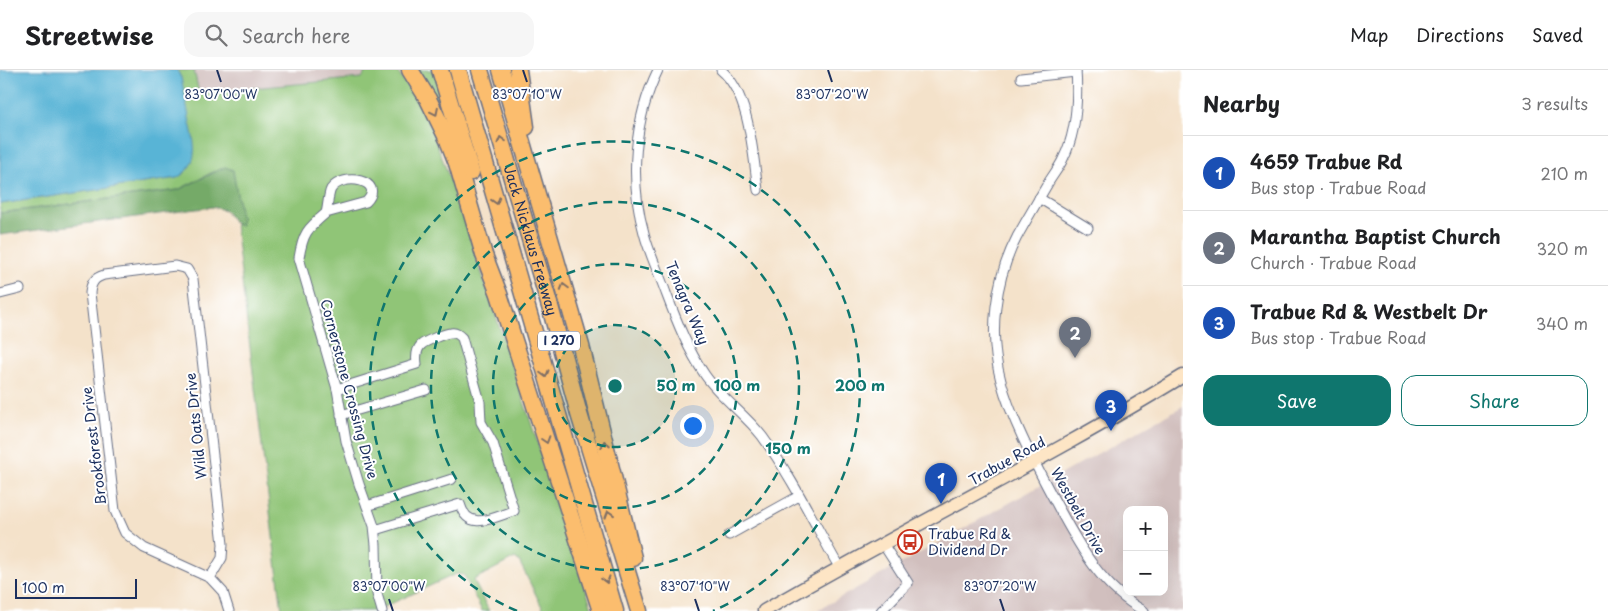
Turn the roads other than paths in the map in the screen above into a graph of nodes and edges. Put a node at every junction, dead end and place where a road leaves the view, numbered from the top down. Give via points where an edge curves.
1 (410, 70) edge
2 (440, 70) edge
3 (458, 70) edge
4 (480, 70) edge
5 (501, 70) edge
6 (518, 70) edge
7 (658, 70) edge
8 (721, 70) edge
9 (1076, 71) edge
10 (1022, 78) dead end
11 (531, 174) junction
12 (758, 190) dead end
13 (1039, 198) junction
14 (326, 213) junction
15 (1088, 228) dead end
16 (94, 280) joint
17 (20, 289) dead end
18 (0, 294) edge
19 (499, 294) junction
20 (1183, 376) edge
21 (337, 389) junction
22 (426, 390) dead end
23 (342, 415) junction
24 (1035, 463) junction
25 (452, 479) dead end
26 (799, 496) junction
27 (367, 506) junction
28 (375, 530) junction
29 (729, 535) dead end
30 (883, 544) junction
31 (839, 567) junction
32 (210, 578) junction
33 (229, 611) edge
34 (382, 611) edge
35 (601, 611) edge
36 (615, 611) edge
37 (639, 611) edge
38 (645, 611) edge
39 (764, 611) edge
40 (881, 611) edge
41 (1144, 611) edge

1 -> 19 highway via 448,140
2 - 19 highway via 490,243
3 -> 36 highway, Jack Nicklaus Freeway / I 270
37 -> 4 highway, Jack Nicklaus Freeway / I 270
5 - 11 highway
6 - 11 highway
7 - 26 street, Tenagra Way via 640,120 635,157 643,232 685,342 706,376 760,434
8 - 12 street via 737,89 747,121
9 - 10 street
9 - 13 street, Westbelt Drive via 1077,109 1070,138 1064,158
38 -> 11 highway via 582,346
13 - 15 street
13 - 24 street, Westbelt Drive via 1009,254 998,292 995,320 997,366 1001,381
14 - 14 street, Cornerstone Crossing Drive via 330,191 335,185 355,179 368,184 371,193 366,202
14 - 21 street, Cornerstone Crossing Drive via 308,228 301,243 300,258
16 - 32 street, Brookforest Drive via 90,293 115,510 125,533 144,548
16 - 32 street, Wild Oats Drive via 104,275 175,266 187,269 193,280 223,544 222,558
17 - 18 street
19 -> 35 highway
20 - 24 main road, Trabue Road
21 - 23 street, Cornerstone Crossing Drive
21 - 28 street via 418,364 417,352 424,342 458,334 462,338 480,402 481,422 493,443 514,511 478,522 468,518 460,504
22 - 23 street
23 - 27 street, Cornerstone Crossing Drive via 346,441
24 - 30 main road, Trabue Road
24 - 41 street, Westbelt Drive via 1093,567 1117,593
25 - 27 street
26 - 29 street
26 - 31 street, Tenagra Way
27 - 28 street, Cornerstone Crossing Drive
28 - 34 street, Cornerstone Crossing Drive via 377,594
30 - 31 main road, Trabue Road
30 - 40 street via 908,583
31 - 39 main road, Trabue Road
32 - 33 street, Brookforest Drive via 223,592

